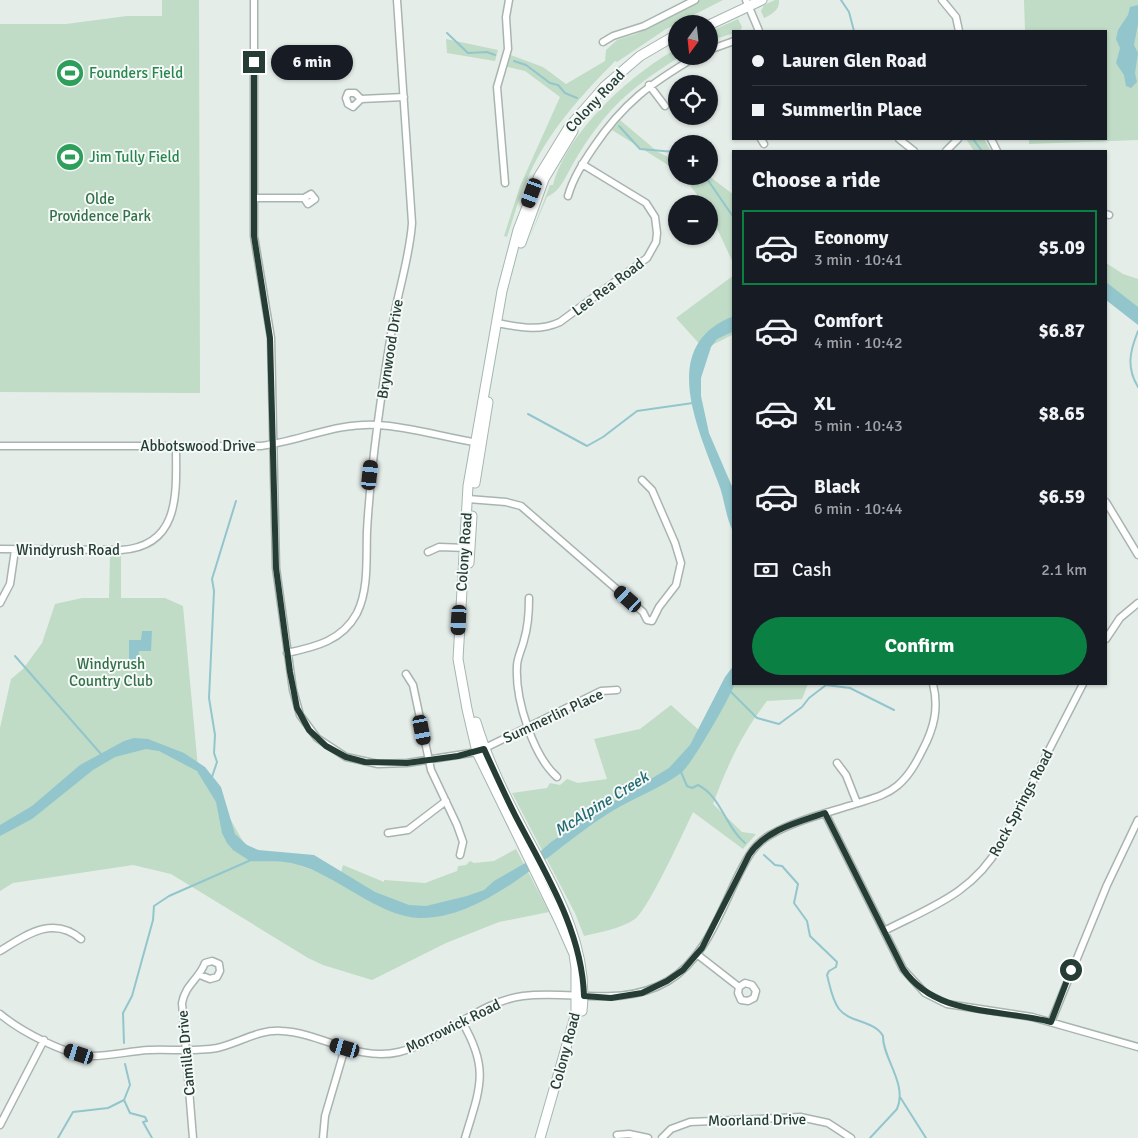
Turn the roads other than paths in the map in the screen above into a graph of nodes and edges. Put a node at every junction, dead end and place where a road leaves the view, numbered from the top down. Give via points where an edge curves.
1 (254, 0) edge
2 (397, 0) edge
3 (509, 0) edge
4 (695, 0) edge
5 (762, 0) edge
6 (942, 0) edge
7 (748, 2) edge
8 (718, 15) edge
9 (718, 20) edge
10 (758, 30) edge
11 (959, 30) edge
12 (668, 40) edge
13 (603, 42) dead end
14 (732, 42) edge
15 (668, 46) edge
16 (718, 47) edge
17 (681, 65) edge
18 (649, 85) junction
19 (404, 97) junction
20 (362, 99) dead end
21 (665, 106) dead end
22 (900, 140) edge
23 (957, 140) edge
24 (913, 150) edge
25 (947, 150) edge
26 (582, 164) junction
27 (505, 183) dead end
28 (568, 196) dead end
29 (254, 198) junction
30 (304, 198) dead end
31 (529, 210) junction
32 (500, 323) junction
33 (378, 425) junction
34 (478, 442) junction
35 (273, 444) junction
36 (0, 446) edge
37 (176, 446) junction
38 (642, 480) dead end
39 (471, 499) junction
40 (1107, 504) edge
41 (467, 548) junction
42 (0, 549) edge
43 (15, 550) junction
44 (428, 552) dead end
45 (1138, 555) edge
46 (529, 598) dead end
47 (0, 602) edge
48 (1138, 602) edge
49 (1107, 638) edge
50 (287, 653) junction
51 (406, 674) dead end
52 (934, 685) edge
53 (1082, 685) edge
54 (617, 690) dead end
55 (527, 726) junction
56 (481, 750) junction
57 (429, 759) junction
58 (837, 763) dead end
59 (557, 777) dead end
60 (446, 801) junction
61 (857, 803) junction
62 (825, 813) junction
63 (1138, 820) edge
64 (388, 833) dead end
65 (460, 855) dead end
66 (884, 931) junction
67 (81, 939) dead end
68 (0, 951) edge
69 (698, 955) junction
70 (200, 975) dead end
71 (739, 987) dead end
72 (580, 996) junction
73 (0, 1014) edge
74 (462, 1022) junction
75 (1051, 1022) junction
76 (44, 1040) junction
77 (1138, 1047) edge
78 (345, 1048) junction
79 (186, 1051) junction
80 (0, 1125) edge
81 (617, 1135) dead end
82 (193, 1138) edge
83 (323, 1138) edge
84 (465, 1138) edge
85 (540, 1138) edge
86 (546, 1138) edge
87 (648, 1138) edge
88 (662, 1138) edge
89 (851, 1138) edge

1 - 29 street, Summerlin Place
2 - 19 street, Brynwood Drive
3 - 27 street via 506,17 508,49 497,88
4 - 13 street
5 - 7 main road
6 - 11 street via 956,17
7 - 8 main road
7 - 9 main road
7 - 10 street
12 - 31 main road, Colony Road via 626,67 579,114 547,161
14 - 16 street
15 - 31 main road, Colony Road via 631,70 584,117 552,164
17 - 18 street
18 - 21 street
18 - 26 street via 616,116
19 - 20 street
19 - 33 street, Brynwood Drive via 411,235 394,314
22 - 24 street
23 - 25 street
26 - 28 street
26 - 32 street, Lee Rea Road via 646,203 655,217 656,242 641,264 560,322 548,328 535,329
29 - 30 street
29 - 35 street, Summerlin Place via 256,245 270,327
31 - 32 main road, Colony Road via 508,264
32 - 34 main road, Colony Road
33 - 34 street, Abbotswood Drive
33 - 35 street, Abbotswood Drive via 344,427
33 - 50 street, Brynwood Drive via 370,475 364,590 360,604 351,622 336,637 320,645
34 - 39 main road, Colony Road
35 - 37 street, Abbotswood Drive
35 - 50 street, Summerlin Place via 276,568
36 - 37 street, Abbotswood Drive
37 - 43 street, Windyrush Road via 173,511 167,525 150,541 121,550
38 - 39 street via 652,490 681,564 676,585 652,621 647,620 628,599 522,506
39 - 41 main road, Colony Road
40 - 45 street
41 - 44 street via 439,547
41 - 56 main road, Colony Road via 458,659 466,710
42 - 43 street, Windyrush Road
43 - 47 street via 10,584
46 - 55 street via 525,638 517,665
48 - 49 street via 1120,618
50 - 57 street, Summerlin Place via 297,708 309,730 326,746 346,757 378,764
51 - 57 street via 413,685
52 - 61 street, Morrowick Road via 934,725 913,768 892,790
53 - 66 street, Rock Springs Road via 985,868 955,895
54 - 55 street, Summerlin Place via 601,691
55 - 56 street, Summerlin Place
55 - 59 street via 547,769
56 - 57 street, Summerlin Place
56 - 72 main road, Colony Road via 576,954
57 - 60 street via 430,770
58 - 61 street via 846,775
60 - 64 street via 408,830
60 - 65 street via 463,842
61 - 62 street, Morrowick Road
62 - 66 street
62 - 69 street, Morrowick Road via 772,834 752,850
63 - 75 street via 1107,885
66 - 75 street via 910,979 932,997 955,1006
67 - 68 street via 66,930 46,926
69 - 71 street
69 - 72 street, Morrowick Road via 675,976 642,993 611,998
70 - 79 street, Camilla Drive via 192,980 183,996
72 - 74 street, Morrowick Road via 514,998
72 - 85 main road, Colony Road
72 - 86 main road, Colony Road via 575,1045
73 - 76 street, Morrowick Road
74 - 78 street, Morrowick Road via 417,1046 398,1052 378,1054
74 - 84 street via 476,1048 481,1073 478,1096
75 - 77 street
76 - 79 street, Morrowick Road via 90,1056 132,1051
76 - 80 street
78 - 79 street, Morrowick Road via 282,1030 215,1048
78 - 83 street via 324,1116
79 - 82 street, Camilla Drive
81 - 87 street
88 - 89 street, Moorland Drive via 672,1129 690,1122 800,1117 828,1123

